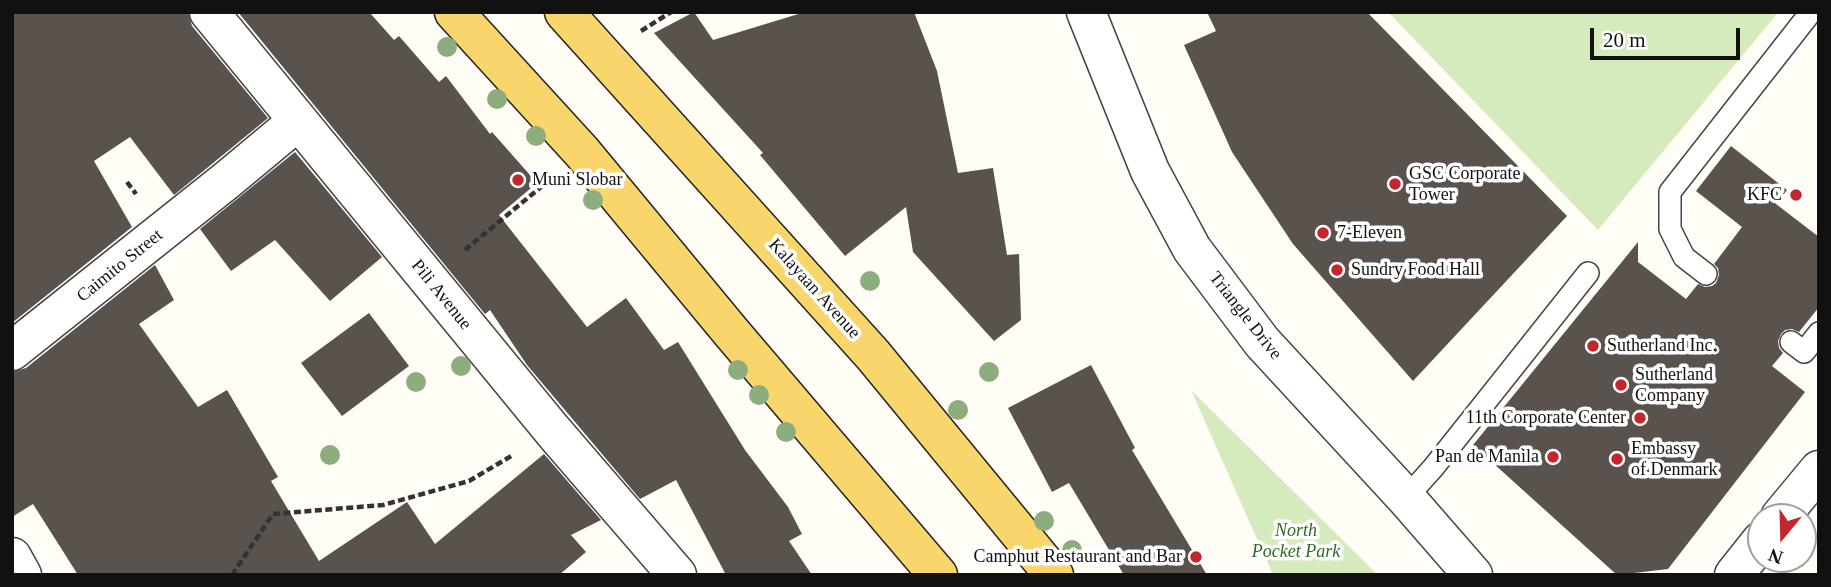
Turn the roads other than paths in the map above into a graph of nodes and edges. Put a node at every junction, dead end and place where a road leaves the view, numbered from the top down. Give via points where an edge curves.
1 (209, 12) edge
2 (454, 12) edge
3 (564, 12) edge
4 (1086, 12) edge
5 (1811, 12) edge
6 (298, 121) junction
7 (1588, 273) dead end
8 (1706, 274) dead end
9 (1819, 333) edge
10 (1791, 342) dead end
11 (12, 352) edge
12 (1819, 470) edge
13 (1406, 498) junction
14 (1792, 503) edge
15 (12, 557) edge
16 (1747, 559) edge
17 (22, 575) edge
18 (677, 575) edge
19 (938, 575) edge
20 (1054, 575) edge
21 (1474, 575) edge
22 (1734, 575) edge

1 - 6 street, Pili Avenue
2 - 19 main road via 582,152
3 - 20 main road, Kalayaan Avenue via 873,355
4 - 13 street, Triangle Drive via 1150,171 1192,248 1262,342
5 - 8 lane via 1670,192 1670,229 1684,257
6 - 11 street, Caimito Street
6 - 18 street, Pili Avenue
7 - 13 lane
9 - 10 lane via 1804,352
12 - 14 street
13 - 21 street, Triangle Drive
15 - 17 street
16 - 22 street

